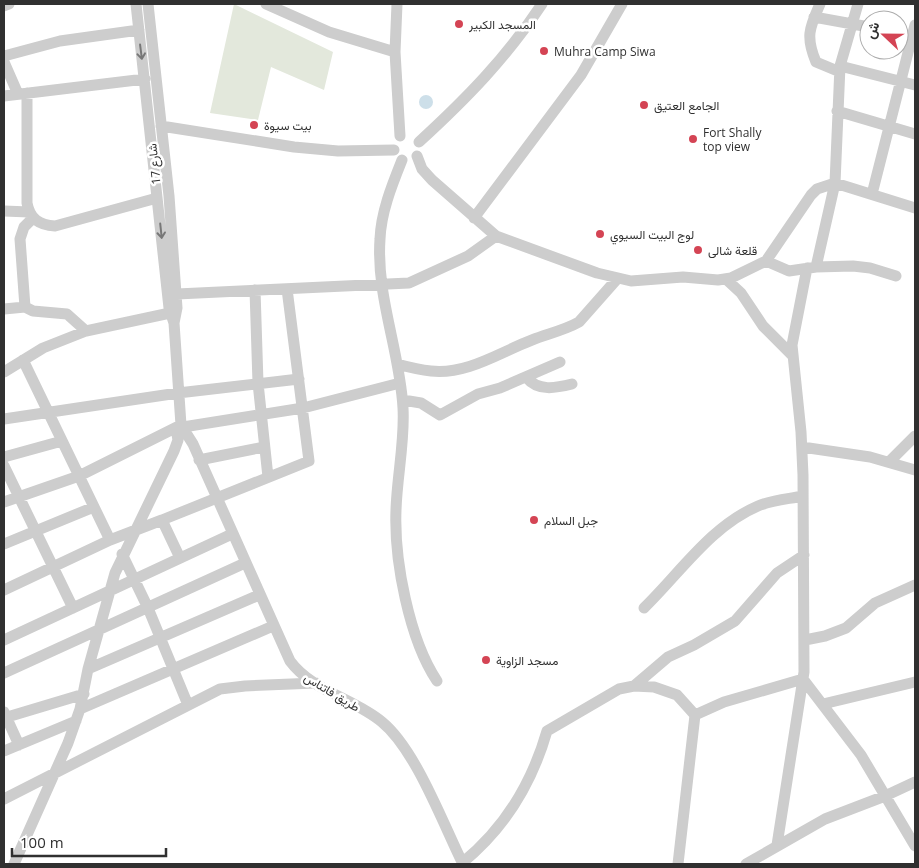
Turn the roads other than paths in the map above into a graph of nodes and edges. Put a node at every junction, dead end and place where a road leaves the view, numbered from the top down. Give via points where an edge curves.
1 (9, 4) edge
2 (136, 4) edge
3 (148, 4) edge
4 (266, 4) edge
5 (397, 4) edge
6 (542, 4) edge
7 (622, 4) edge
8 (820, 4) edge
9 (858, 4) edge
10 (4, 6) edge
11 (814, 17) junction
12 (853, 23) junction
13 (859, 24) edge
14 (915, 25) edge
15 (139, 30) junction
16 (909, 37) edge
17 (912, 38) junction
18 (395, 52) junction
19 (4, 56) edge
20 (4, 62) edge
21 (840, 69) junction
22 (145, 79) junction
23 (902, 80) junction
24 (915, 85) edge
25 (22, 94) junction
26 (4, 96) edge
27 (837, 111) junction
28 (161, 126) junction
29 (889, 126) junction
30 (915, 134) edge
31 (400, 136) junction
32 (420, 142) junction
33 (394, 150) junction
34 (417, 156) junction
35 (402, 160) junction
36 (835, 183) junction
37 (872, 194) junction
38 (157, 198) junction
39 (915, 208) edge
40 (4, 212) edge
41 (31, 215) junction
42 (474, 218) junction
43 (496, 236) junction
44 (766, 261) junction
45 (811, 267) junction
46 (896, 276) dead end
47 (617, 279) junction
48 (727, 280) junction
49 (381, 286) junction
50 (287, 288) junction
51 (255, 290) junction
52 (176, 294) junction
53 (25, 307) junction
54 (4, 309) edge
55 (172, 318) junction
56 (86, 331) junction
57 (792, 355) junction
58 (23, 360) junction
59 (560, 362) dead end
60 (397, 364) junction
61 (4, 372) edge
62 (526, 377) junction
63 (299, 379) junction
64 (258, 383) junction
65 (400, 383) junction
66 (572, 384) dead end
67 (500, 388) junction
68 (178, 393) junction
69 (512, 393) dead end
70 (403, 400) junction
71 (303, 408) junction
72 (47, 412) junction
73 (262, 416) junction
74 (4, 419) edge
75 (180, 427) junction
76 (915, 436) edge
77 (62, 441) junction
78 (264, 447) junction
79 (802, 447) junction
80 (4, 457) edge
81 (199, 460) junction
82 (889, 462) junction
83 (4, 466) edge
84 (915, 470) edge
85 (79, 476) junction
86 (268, 477) junction
87 (804, 496) junction
88 (19, 497) junction
89 (216, 498) junction
90 (4, 502) edge
91 (94, 506) junction
92 (162, 520) junction
93 (134, 530) junction
94 (36, 531) junction
95 (232, 534) junction
96 (110, 540) junction
97 (4, 544) edge
98 (122, 554) junction
99 (804, 555) junction
100 (180, 558) junction
101 (245, 563) junction
102 (54, 566) junction
103 (135, 579) junction
104 (915, 585) edge
105 (4, 590) edge
106 (108, 592) junction
107 (259, 595) junction
108 (73, 608) junction
109 (148, 608) junction
110 (644, 608) dead end
111 (273, 626) junction
112 (98, 631) junction
113 (161, 638) junction
114 (4, 640) edge
115 (805, 640) junction
116 (88, 669) junction
117 (174, 669) junction
118 (4, 673) edge
119 (803, 678) junction
120 (436, 681) dead end
121 (915, 682) edge
122 (316, 683) junction
123 (634, 686) junction
124 (84, 694) junction
125 (823, 704) junction
126 (188, 705) junction
127 (80, 709) junction
128 (694, 715) junction
129 (5, 716) edge
130 (76, 721) junction
131 (19, 745) junction
132 (4, 751) edge
133 (54, 776) junction
134 (915, 782) edge
135 (885, 796) junction
136 (4, 799) edge
137 (777, 845) junction
138 (915, 846) edge
139 (14, 864) edge
140 (462, 864) edge
141 (678, 864) edge
142 (746, 864) edge

1 - 10 street
2 - 15 street, شارع 17
3 - 28 street, شارع 17
4 - 18 street via 329,32
5 - 18 street
6 - 32 street via 493,70
7 - 42 street via 581,75
8 - 11 street
9 - 12 street
11 - 12 street
11 - 21 street via 809,37 816,62
12 - 13 street
12 - 21 street
14 - 17 street
15 - 19 street via 67,40
15 -> 22 street, شارع 17
16 - 17 street
17 - 23 street
18 - 31 street
20 - 25 street
21 - 23 street
21 - 27 street
22 - 25 street
22 - 38 street, شارع 17
23 - 24 street
23 - 29 street
25 - 26 street
25 - 41 street
27 - 29 street
27 - 36 street
28 - 33 street via 294,147
28 - 52 street, شارع 17
29 - 30 street
29 - 37 street
31 - 32 street via 411,134
31 - 33 street
32 - 34 street
33 - 35 street
34 - 35 street
34 - 42 street via 427,175
35 - 49 street via 383,219
36 - 37 street
36 - 44 street via 817,189 811,195
36 - 45 street
37 - 39 street
38 - 41 street via 55,226 46,225
38 -> 55 street, شارع 17
40 - 41 street
41 - 53 street via 20,239
42 - 43 street
43 - 47 street
43 - 49 street via 437,272 410,283
44 - 45 street via 787,270
44 - 48 street
45 - 46 street via 853,266
45 - 57 street via 793,335
47 - 48 street via 645,281 683,277
47 - 60 street via 578,322 485,361 446,371
48 - 57 street via 741,293 763,326
49 - 50 street
49 - 60 street
50 - 51 street
50 - 63 street
51 - 52 street
51 - 64 street
52 - 55 street, شارع 17 via 177,313
53 - 54 street
53 - 56 street via 33,311 68,314
55 - 56 street
55 - 68 street, شارع 17
56 - 58 street via 43,348
57 - 79 street
58 - 61 street
58 - 72 street
59 - 62 street
60 - 65 street
62 - 66 street via 531,383 553,389
62 - 67 street
63 - 64 street
63 - 71 street
64 - 68 street
64 - 73 street
65 - 70 street
65 - 71 street
67 - 69 street
67 - 70 street via 478,394 440,415 421,402
68 - 72 street
68 - 75 street, شارع 17
70 - 120 street via 397,532 414,632
71 - 73 street
71 - 86 street via 309,461
72 - 74 street
72 - 77 street
73 - 75 street
73 - 78 street
75 - 81 street, طريق فاتناس via 193,444
75 - 85 street
75 - 93 street via 174,451
76 - 82 street
77 - 80 street
77 - 85 street
78 - 81 street
78 - 86 street
79 - 82 street via 846,452
79 - 87 street
81 - 89 street, طريق فاتناس
82 - 84 street
83 - 88 street
85 - 88 street
85 - 91 street
86 - 89 street
87 - 99 street
87 - 110 street via 760,505 728,524 713,535
88 - 90 street
88 - 94 street
89 - 92 street
89 - 95 street, طريق فاتناس
91 - 94 street
91 - 96 street
92 - 93 street
92 - 100 street
93 - 96 street
93 - 98 street
94 - 97 street
94 - 102 street
95 - 100 street
95 - 101 street, طريق فاتناس
96 - 102 street
98 - 103 street
98 - 106 street
99 - 115 street
99 - 123 street via 777,573 736,621 668,657
100 - 103 street
101 - 107 street, طريق فاتناس
101 - 109 street
102 - 105 street
102 - 108 street
103 - 106 street
103 - 109 street
104 - 115 street via 876,603 846,628
106 - 108 street
106 - 112 street
107 - 111 street, طريق فاتناس
107 - 113 street
108 - 114 street
109 - 112 street
109 - 113 street
111 - 117 street
111 - 122 street, طريق فاتناس via 296,669
112 - 116 street
112 - 118 street
113 - 116 street
113 - 117 street
115 - 119 street
116 - 124 street
117 - 126 street
117 - 127 street
119 - 125 street
119 - 128 street via 724,702
119 - 137 street
121 - 125 street
122 - 126 street via 232,687
122 - 140 street, طريق فاتناس via 380,720 402,742
123 - 128 street via 654,687 677,695
123 - 140 street via 619,689 547,731 538,762 511,810 483,846
124 - 127 street
124 - 129 street
125 - 135 street via 861,754
126 - 133 street
127 - 130 street
128 - 141 street
129 - 131 street
130 - 131 street
130 - 133 street
131 - 132 street
133 - 136 street
133 - 139 street
134 - 135 street
135 - 137 street via 825,819
135 - 138 street
137 - 142 street

